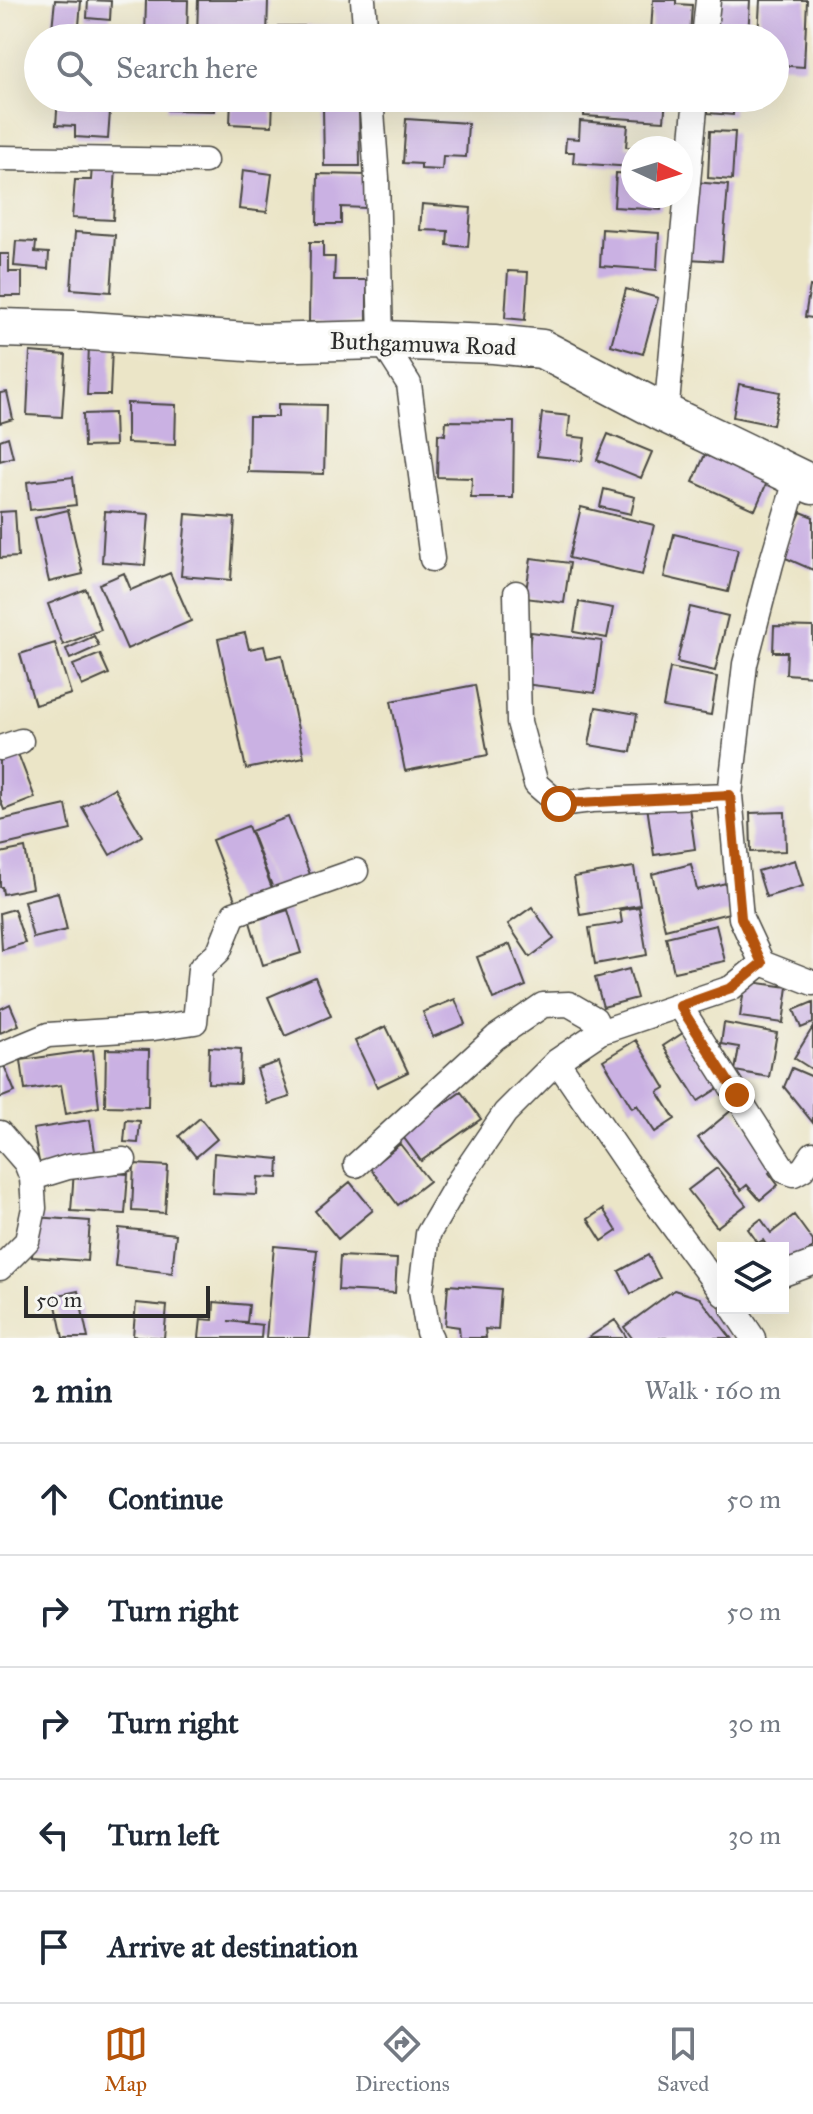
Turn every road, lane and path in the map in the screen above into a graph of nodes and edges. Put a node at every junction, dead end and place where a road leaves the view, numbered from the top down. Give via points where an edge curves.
1 (363, 0) edge
2 (708, 0) edge
3 (365, 24) edge
4 (705, 24) edge
5 (372, 112) edge
6 (695, 112) edge
7 (0, 158) edge
8 (205, 161) dead end
9 (0, 328) edge
10 (381, 340) junction
11 (666, 414) junction
12 (805, 481) edge
13 (432, 559) dead end
14 (516, 593) dead end
15 (730, 795) junction
16 (356, 871) dead end
17 (762, 963) junction
18 (813, 983) edge
19 (680, 1006) junction
20 (600, 1032) junction
21 (0, 1055) edge
22 (557, 1061) junction
23 (0, 1133) edge
24 (813, 1154) edge
25 (124, 1160) dead end
26 (356, 1165) dead end
27 (32, 1178) junction
28 (813, 1263) edge
29 (0, 1268) edge
30 (789, 1272) edge
31 (717, 1286) edge
32 (737, 1314) edge
33 (431, 1338) edge
34 (753, 1338) edge

1 - 3 street
2 - 4 street
5 - 10 street
6 - 11 street
7 - 8 street
9 - 10 main road, Buthgamuwa Road via 261,343
10 - 11 main road, Buthgamuwa Road via 542,349
10 - 13 street via 409,384
11 - 12 main road, Buthgamuwa Road
12 - 15 street via 771,564 745,664
14 - 15 street via 519,722 536,784 559,804
15 - 17 street via 741,918
16 - 21 street via 234,914 219,951 200,969 195,1022 48,1035
17 - 18 street
17 - 19 street via 731,988
19 - 20 street
19 - 24 street via 785,1171 803,1169
20 - 22 street
20 - 26 street via 595,1019 569,1004 543,1005 496,1037
22 - 31 street
22 - 33 street via 505,1113 428,1234 421,1290
23 - 27 street
25 - 27 street
27 - 29 street via 34,1208 27,1241
28 - 30 street
32 - 34 street

